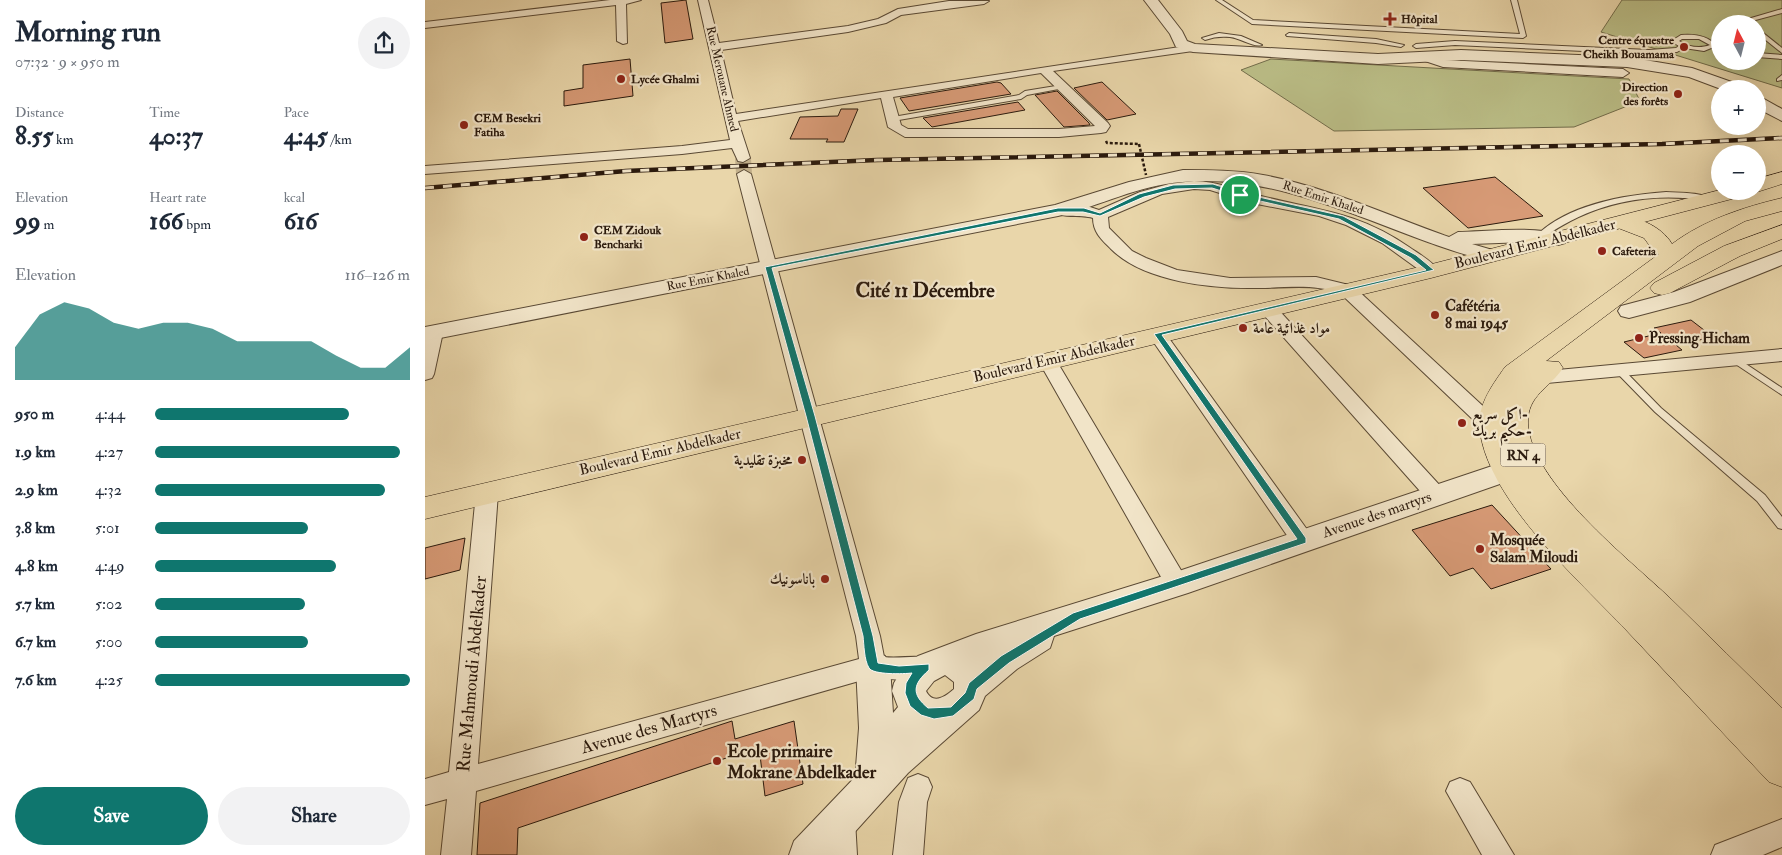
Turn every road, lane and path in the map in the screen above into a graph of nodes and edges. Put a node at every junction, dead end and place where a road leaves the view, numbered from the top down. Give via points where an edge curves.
1 (636, 0) edge
2 (703, 0) edge
3 (1151, 0) edge
4 (1160, 0) edge
5 (1219, 0) edge
6 (1514, 0) edge
7 (985, 1) edge
8 (621, 2) junction
9 (1782, 11) edge
10 (1766, 15) edge
11 (1256, 22) junction
12 (425, 25) edge
13 (1250, 27) dead end
14 (1244, 32) dead end
15 (1289, 35) dead end
16 (1239, 36) junction
17 (1523, 36) junction
18 (1766, 38) edge
19 (623, 41) dead end
20 (1196, 42) junction
21 (1711, 42) edge
22 (1259, 45) junction
23 (715, 46) junction
24 (1684, 46) junction
25 (1542, 47) junction
26 (1711, 47) edge
27 (1703, 49) junction
28 (1711, 50) edge
29 (1413, 51) junction
30 (1782, 51) edge
31 (1766, 56) edge
32 (1782, 57) edge
33 (1044, 69) junction
34 (1623, 73) dead end
35 (1712, 80) edge
36 (1062, 87) junction
37 (886, 94) junction
38 (1766, 106) edge
39 (1782, 116) edge
40 (733, 118) junction
41 (893, 119) junction
42 (737, 143) junction
43 (1107, 143) dead end
44 (425, 170) edge
45 (1146, 174) dead end
46 (1782, 178) edge
47 (1766, 183) edge
48 (1782, 189) edge
49 (1711, 200) joint
50 (1782, 204) edge
51 (1058, 210) junction
52 (1100, 215) junction
53 (1782, 218) edge
54 (1620, 222) junction
55 (1782, 231) edge
56 (1424, 237) junction
57 (1549, 238) junction
58 (1489, 255) junction
59 (1782, 257) edge
60 (769, 267) junction
61 (1660, 268) junction
62 (1433, 270) junction
63 (1347, 290) junction
64 (1268, 309) junction
65 (1629, 311) junction
66 (429, 333) edge
67 (1157, 334) junction
68 (1782, 355) edge
69 (1734, 359) junction
70 (1047, 360) junction
71 (1619, 370) junction
72 (425, 374) edge
73 (1536, 378) junction
74 (1782, 392) edge
75 (811, 416) junction
76 (1491, 425) junction
77 (1507, 471) junction
78 (487, 493) junction
79 (1436, 495) junction
80 (425, 508) edge
81 (1782, 525) edge
82 (1303, 541) junction
83 (1177, 584) junction
84 (1077, 616) junction
85 (936, 664) junction
86 (873, 666) junction
87 (963, 699) junction
88 (916, 705) junction
89 (1782, 732) edge
90 (1782, 769) edge
91 (462, 781) junction
92 (918, 787) dead end
93 (1461, 791) dead end
94 (425, 792) edge
95 (858, 794) junction
96 (1782, 834) edge
97 (456, 855) edge
98 (808, 855) edge
99 (843, 855) edge
100 (909, 855) edge
101 (1499, 855) edge
102 (1727, 855) edge

1 - 8 street
2 - 23 street, Rue Merouane Ahmed
3 - 20 street
4 - 20 street
5 - 11 lane
6 - 17 lane
7 - 23 street via 898,12 882,21 848,29
8 - 12 street
8 - 19 street
9 - 10 lane
11 - 13 lane
11 - 17 lane
14 - 16 lane
15 - 29 lane via 1376,41
16 - 20 lane via 1219,33
16 - 22 lane
17 - 25 lane
18 - 30 lane
20 - 22 street
20 - 29 street via 1366,58
20 - 33 street via 1151,54
21 - 24 lane via 1691,36 1677,38 1676,42
22 - 29 street
23 - 40 street, Rue Merouane Ahmed
24 - 25 lane via 1677,50 1649,52
24 - 27 lane
25 - 29 lane via 1455,43
26 - 27 lane
27 - 28 lane
29 - 34 street via 1443,63
29 - 35 street via 1643,64
31 - 32 lane
33 - 36 street
33 - 37 street
36 - 41 lane
36 - 41 street via 1103,126 1101,129 1059,133 919,135 905,133 895,127
37 - 40 street
37 - 41 street
38 - 39 street
40 - 42 street, Rue Merouane Ahmed
42 - 44 street
42 - 60 street, Rue Merouane Ahmed
43 - 45 path, bridge via 1139,144
46 - 47 main road
48 - 61 main road, RN 4 via 1721,209 1689,224
49 - 54 main road, Boulevard Emir Abdelkader
49 - 57 lane via 1677,194 1648,195 1573,215 1555,225
50 - 61 main road, RN 4 via 1715,227 1690,241
51 - 52 street via 1084,210
51 - 56 street, Rue Emir Khaled via 1156,182 1223,174 1291,186 1349,204
51 - 60 street, Rue Emir Khaled
52 - 62 street via 1124,202 1157,191 1195,185 1213,186 1341,218
52 - 63 street via 1101,230 1127,254 1140,262 1172,272 1232,283 1318,280
53 - 61 main road, RN 4 via 1723,241 1683,269
54 - 57 main road, Boulevard Emir Abdelkader
54 - 61 main road via 1661,240
55 - 61 main road, RN 4 via 1733,251
56 - 57 street
56 - 58 street, Rue Emir Khaled
56 - 62 street via 1435,250 1437,263
57 - 58 main road, Boulevard Emir Abdelkader
58 - 62 main road, Boulevard Emir Abdelkader
59 - 65 street via 1682,297
60 - 66 street, Rue Emir Khaled
60 - 75 street, Rue Merouane Ahmed
61 - 65 main road, RN 4
61 - 76 main road, RN 4 via 1514,373 1495,403
62 - 63 main road, Boulevard Emir Abdelkader
63 - 64 main road, Boulevard Emir Abdelkader
63 - 76 street
64 - 67 main road, Boulevard Emir Abdelkader
64 - 79 street
65 - 73 main road, RN 4
66 - 72 street
67 - 70 main road, Boulevard Emir Abdelkader
67 - 82 street
68 - 69 street
69 - 71 street
69 - 74 lane
70 - 75 main road, Boulevard Emir Abdelkader
70 - 83 street
71 - 73 street
71 - 81 lane via 1658,410 1761,498
73 - 89 main road, RN 4 via 1519,400 1514,413 1515,434 1526,463 1552,501
75 - 78 main road, Boulevard Emir Abdelkader
75 - 86 street, Rue Merouane Ahmed
76 - 77 main road, RN 4
77 - 79 street, Avenue des martyrs
77 - 90 main road, RN 4 via 1539,518
78 - 80 main road, Boulevard Emir Abdelkader
78 - 91 street, Rue Mahmoudi Abdelkader
79 - 82 street, Avenue des martyrs
82 - 83 street, Avenue des martyrs
83 - 84 street, Avenue des martyrs
84 - 85 street
84 - 87 street via 1005,660
85 - 86 street, Avenue des Martyrs via 899,670
85 - 87 street via 957,663 966,668 971,676
85 - 88 street via 917,674 911,683
86 - 88 street
86 - 91 street, Avenue des Martyrs
86 - 95 street via 877,728
87 - 88 street via 934,714
87 - 95 street
88 - 95 street
91 - 94 street, Avenue des Martyrs
91 - 97 street, Rue Mahmoudi Abdelkader
92 - 100 street via 913,802
93 - 101 street
95 - 98 street
95 - 99 street
96 - 102 street

